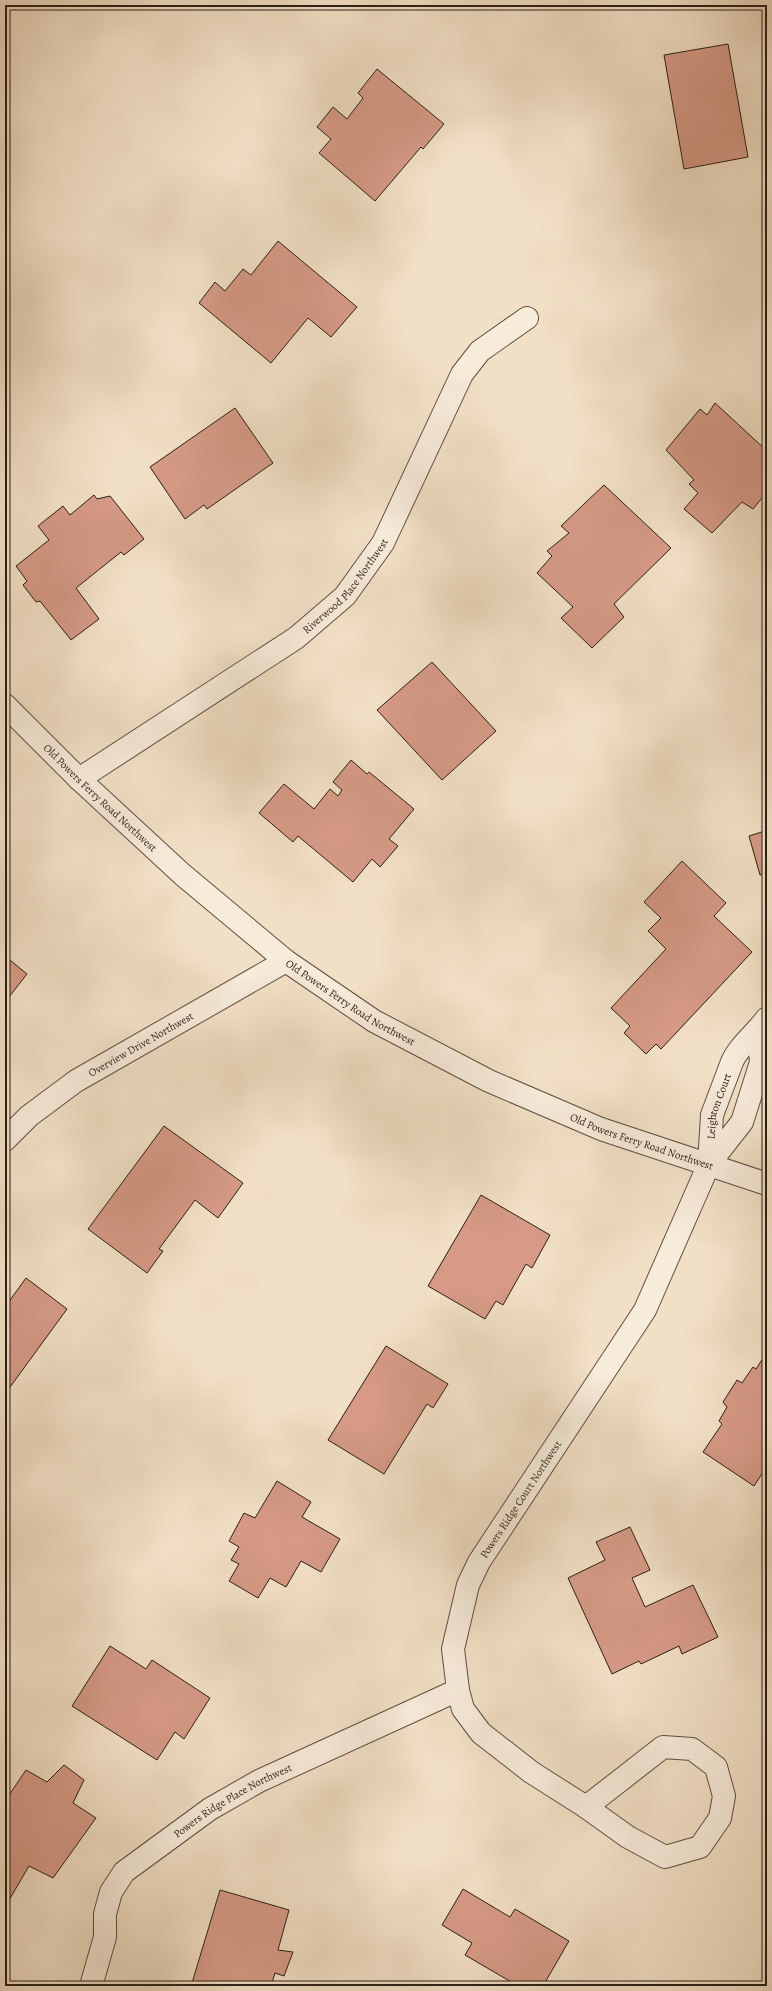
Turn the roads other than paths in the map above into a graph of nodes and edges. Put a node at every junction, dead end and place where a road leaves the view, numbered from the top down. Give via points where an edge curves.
1 (527, 318) dead end
2 (5, 705) edge
3 (78, 779) junction
4 (286, 961) junction
5 (762, 1024) edge
6 (5, 1140) edge
7 (709, 1164) junction
8 (767, 1184) edge
9 (458, 1690) junction
10 (586, 1808) junction
11 (91, 1986) edge

1 - 3 street, Riverwood Place Northwest via 480,351 462,374 383,543 345,596 296,638
2 - 3 street, Old Powers Ferry Road Northwest
3 - 4 street, Old Powers Ferry Road Northwest via 183,875
4 - 6 street, Overview Drive Northwest via 76,1081 29,1116
4 - 7 street, Old Powers Ferry Road Northwest via 374,1021 489,1081 601,1129
5 - 7 street, Leighton Court via 735,1056 712,1115
5 - 7 street, Leighton Court via 761,1062 742,1122
7 - 8 street, Old Powers Ferry Road Northwest
7 - 9 street, Powers Ridge Court Northwest via 645,1310 479,1562 468,1585 453,1649
9 - 10 street, Powers Ridge Court Northwest via 464,1709 481,1734 531,1772
9 - 11 street, Powers Ridge Place Northwest via 259,1781 210,1809 124,1872 111,1892 105,1914 105,1937
10 - 10 street, Powers Ridge Court Northwest via 628,1837 665,1857 700,1847 720,1818 724,1796 716,1768 692,1749 663,1747

